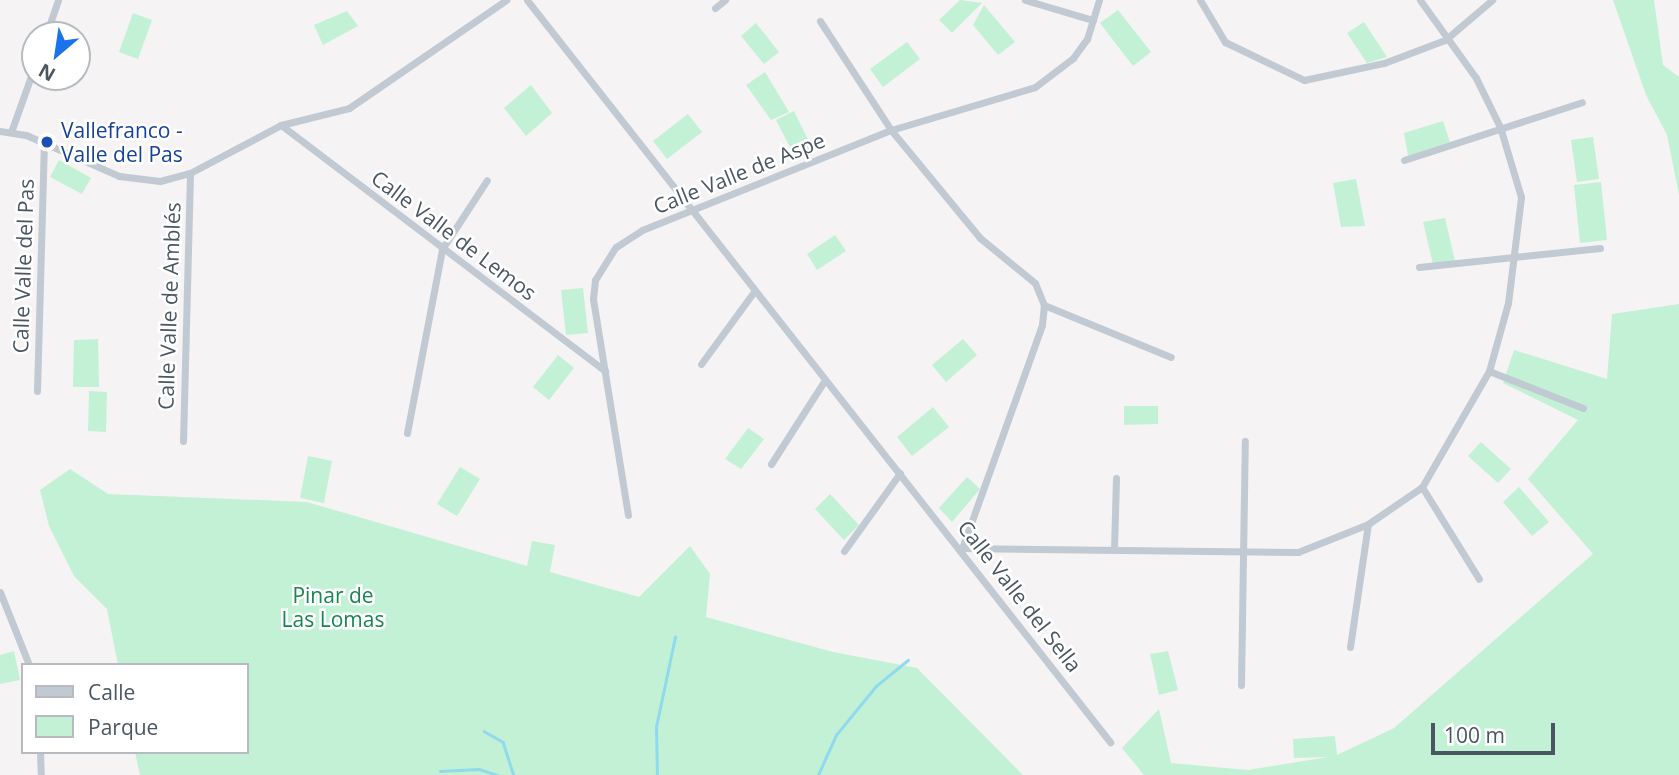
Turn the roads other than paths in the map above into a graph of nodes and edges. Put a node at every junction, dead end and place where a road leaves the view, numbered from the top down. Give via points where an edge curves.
1 (58, 0) edge
2 (506, 0) edge
3 (527, 0) edge
4 (725, 0) edge
5 (1025, 0) edge
6 (1098, 0) edge
7 (1200, 0) edge
8 (1420, 0) edge
9 (1492, 0) edge
10 (715, 8) dead end
11 (1093, 20) junction
12 (51, 21) edge
13 (820, 21) dead end
14 (1445, 40) junction
15 (26, 91) edge
16 (1582, 102) dead end
17 (281, 125) junction
18 (1500, 127) junction
19 (891, 130) junction
20 (0, 131) edge
21 (11, 132) junction
22 (44, 143) junction
23 (1404, 160) dead end
24 (190, 173) junction
25 (487, 180) dead end
26 (696, 212) junction
27 (442, 248) junction
28 (1600, 248) dead end
29 (1514, 257) junction
30 (1419, 267) dead end
31 (753, 293) junction
32 (1044, 305) junction
33 (1171, 357) dead end
34 (701, 364) dead end
35 (1489, 370) junction
36 (606, 371) junction
37 (823, 383) junction
38 (37, 391) dead end
39 (1583, 408) dead end
40 (407, 433) dead end
41 (183, 441) dead end
42 (1245, 441) dead end
43 (771, 464) dead end
44 (900, 473) junction
45 (1116, 478) dead end
46 (1422, 487) junction
47 (628, 515) dead end
48 (1368, 524) junction
49 (962, 548) junction
50 (1114, 550) junction
51 (844, 551) dead end
52 (1245, 554) junction
53 (1479, 579) dead end
54 (0, 592) edge
55 (1350, 647) dead end
56 (28, 663) edge
57 (1241, 685) dead end
58 (1110, 743) dead end
59 (40, 754) edge
60 (41, 775) edge

1 - 12 street
2 - 17 street via 349,108
3 - 26 street, Calle Valle del Sella
4 - 10 street
5 - 11 street
6 - 11 street, Calle Valle de Aspe
7 - 14 street via 1225,42 1253,60 1304,80 1384,63
8 - 14 street
9 - 14 street
11 - 19 street, Calle Valle de Aspe via 1073,58 1035,88
13 - 19 street
14 - 18 street via 1476,78
15 - 21 street
16 - 18 street
17 - 24 street
17 - 27 street, Calle Valle de Lemos
18 - 23 street
18 - 29 street via 1521,197
19 - 26 street, Calle Valle de Aspe
19 - 32 street via 979,238 1035,283
20 - 21 street
21 - 22 street
22 - 24 street via 119,176 160,181
22 - 38 street, Calle Valle del Pas
24 - 41 street, Calle Valle de Amblés
25 - 27 street
26 - 31 street, Calle Valle del Sella
26 - 36 street, Calle Valle de Aspe via 642,230 603,264 593,299
27 - 36 street, Calle Valle de Lemos
27 - 40 street
28 - 29 street
29 - 30 street
29 - 35 street
31 - 34 street
31 - 37 street, Calle Valle del Sella
32 - 33 street
32 - 49 street via 1042,325
35 - 39 street
35 - 46 street
36 - 47 street, Calle Valle de Aspe
37 - 43 street
37 - 44 street, Calle Valle del Sella
42 - 52 street
44 - 49 street, Calle Valle del Sella
44 - 51 street
45 - 50 street
46 - 48 street
46 - 53 street
48 - 52 street via 1298,552
48 - 55 street
49 - 50 street
49 - 58 street, Calle Valle del Sella
50 - 52 street
52 - 57 street
54 - 56 street
59 - 60 street

